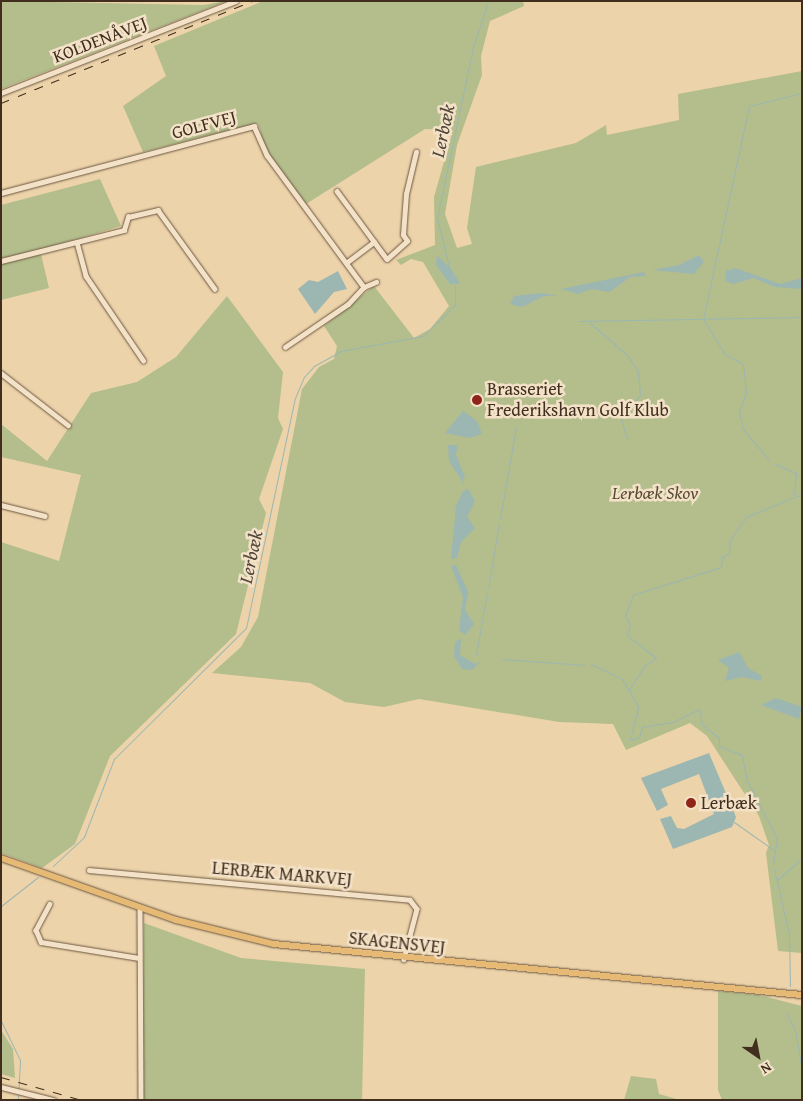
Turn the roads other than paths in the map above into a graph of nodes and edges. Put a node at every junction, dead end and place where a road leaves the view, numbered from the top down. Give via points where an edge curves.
1 (236, 1) edge
2 (1, 93) edge
3 (416, 152) dead end
4 (337, 191) dead end
5 (1, 193) edge
6 (77, 242) junction
7 (374, 242) junction
8 (1, 261) edge
9 (346, 262) junction
10 (376, 282) dead end
11 (364, 287) junction
12 (215, 289) dead end
13 (285, 347) dead end
14 (144, 360) dead end
15 (1, 374) edge
16 (68, 425) dead end
17 (1, 505) edge
18 (46, 516) dead end
19 (1, 858) edge
20 (89, 870) dead end
21 (50, 904) dead end
22 (140, 908) junction
23 (139, 958) junction
24 (404, 959) junction
25 (802, 995) edge
26 (1, 1088) edge
27 (53, 1100) edge
28 (141, 1100) edge

1 - 2 street, KOLDENÅVEJ
3 - 7 street via 406,194 405,245 387,259
4 - 7 street
5 - 9 street, GOLFVEJ via 254,126 267,155
6 - 8 street
6 - 12 street via 124,230 128,217 158,210
6 - 14 street via 86,276
7 - 9 street
9 - 11 street, GOLFVEJ
10 - 11 street
11 - 13 street via 348,304
15 - 16 street
17 - 18 street
19 - 22 main road, SKAGENSVEJ
20 - 24 street, LERBÆK MARKVEJ via 410,900 417,909
21 - 23 street via 36,930 41,942
22 - 23 street
22 - 24 main road, SKAGENSVEJ via 266,942
23 - 28 street
24 - 25 main road, SKAGENSVEJ
26 - 27 street

